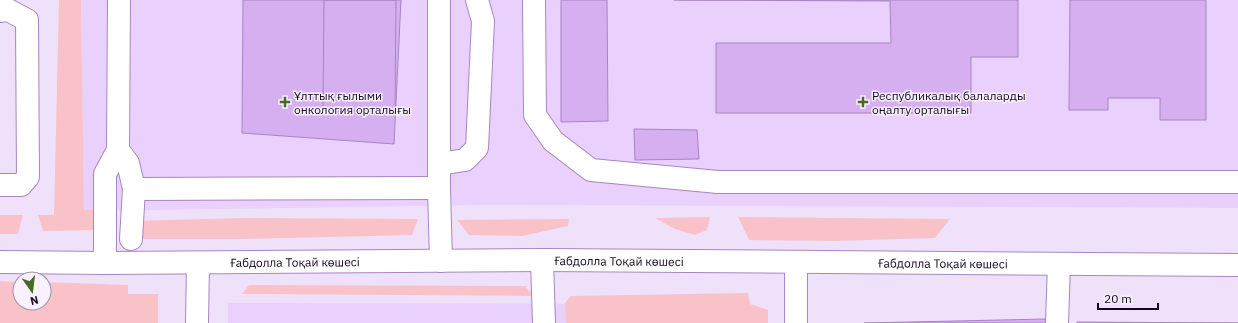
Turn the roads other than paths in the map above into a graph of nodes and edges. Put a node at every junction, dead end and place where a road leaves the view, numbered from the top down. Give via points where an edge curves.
1 (119, 0) edge
2 (439, 0) edge
3 (477, 0) edge
4 (534, 0) edge
5 (0, 11) edge
6 (118, 150) junction
7 (439, 164) junction
8 (1238, 182) edge
9 (0, 185) edge
10 (439, 188) junction
11 (134, 189) junction
12 (130, 239) dead end
13 (542, 260) junction
14 (441, 261) junction
15 (0, 262) edge
16 (796, 262) junction
17 (105, 263) junction
18 (198, 263) junction
19 (1059, 264) junction
20 (1238, 265) edge
21 (197, 323) edge
22 (544, 323) edge
23 (796, 323) edge
24 (1058, 323) edge

1 - 6 street
2 - 7 street
3 - 7 street via 483,21 477,148 465,160
4 - 8 street via 535,115 553,141 591,170 718,182
5 - 9 street via 8,10 27,20 28,177 21,185
6 - 11 street via 128,163
6 - 17 street via 105,174
7 - 10 street
10 - 11 street
10 - 14 street
11 - 12 street
13 - 14 street, Ғабдолла Тоқай көшесі
13 - 16 street, Ғабдолла Тоқай көшесі
13 - 22 street
14 - 18 street, Ғабдолла Тоқай көшесі
15 - 17 street, Ғабдолла Тоқай көшесі
16 - 19 street, Ғабдолла Тоқай көшесі
16 - 23 street
17 - 18 street, Ғабдолла Тоқай көшесі
18 - 21 street
19 - 20 street, Ғабдолла Тоқай көшесі
19 - 24 street

